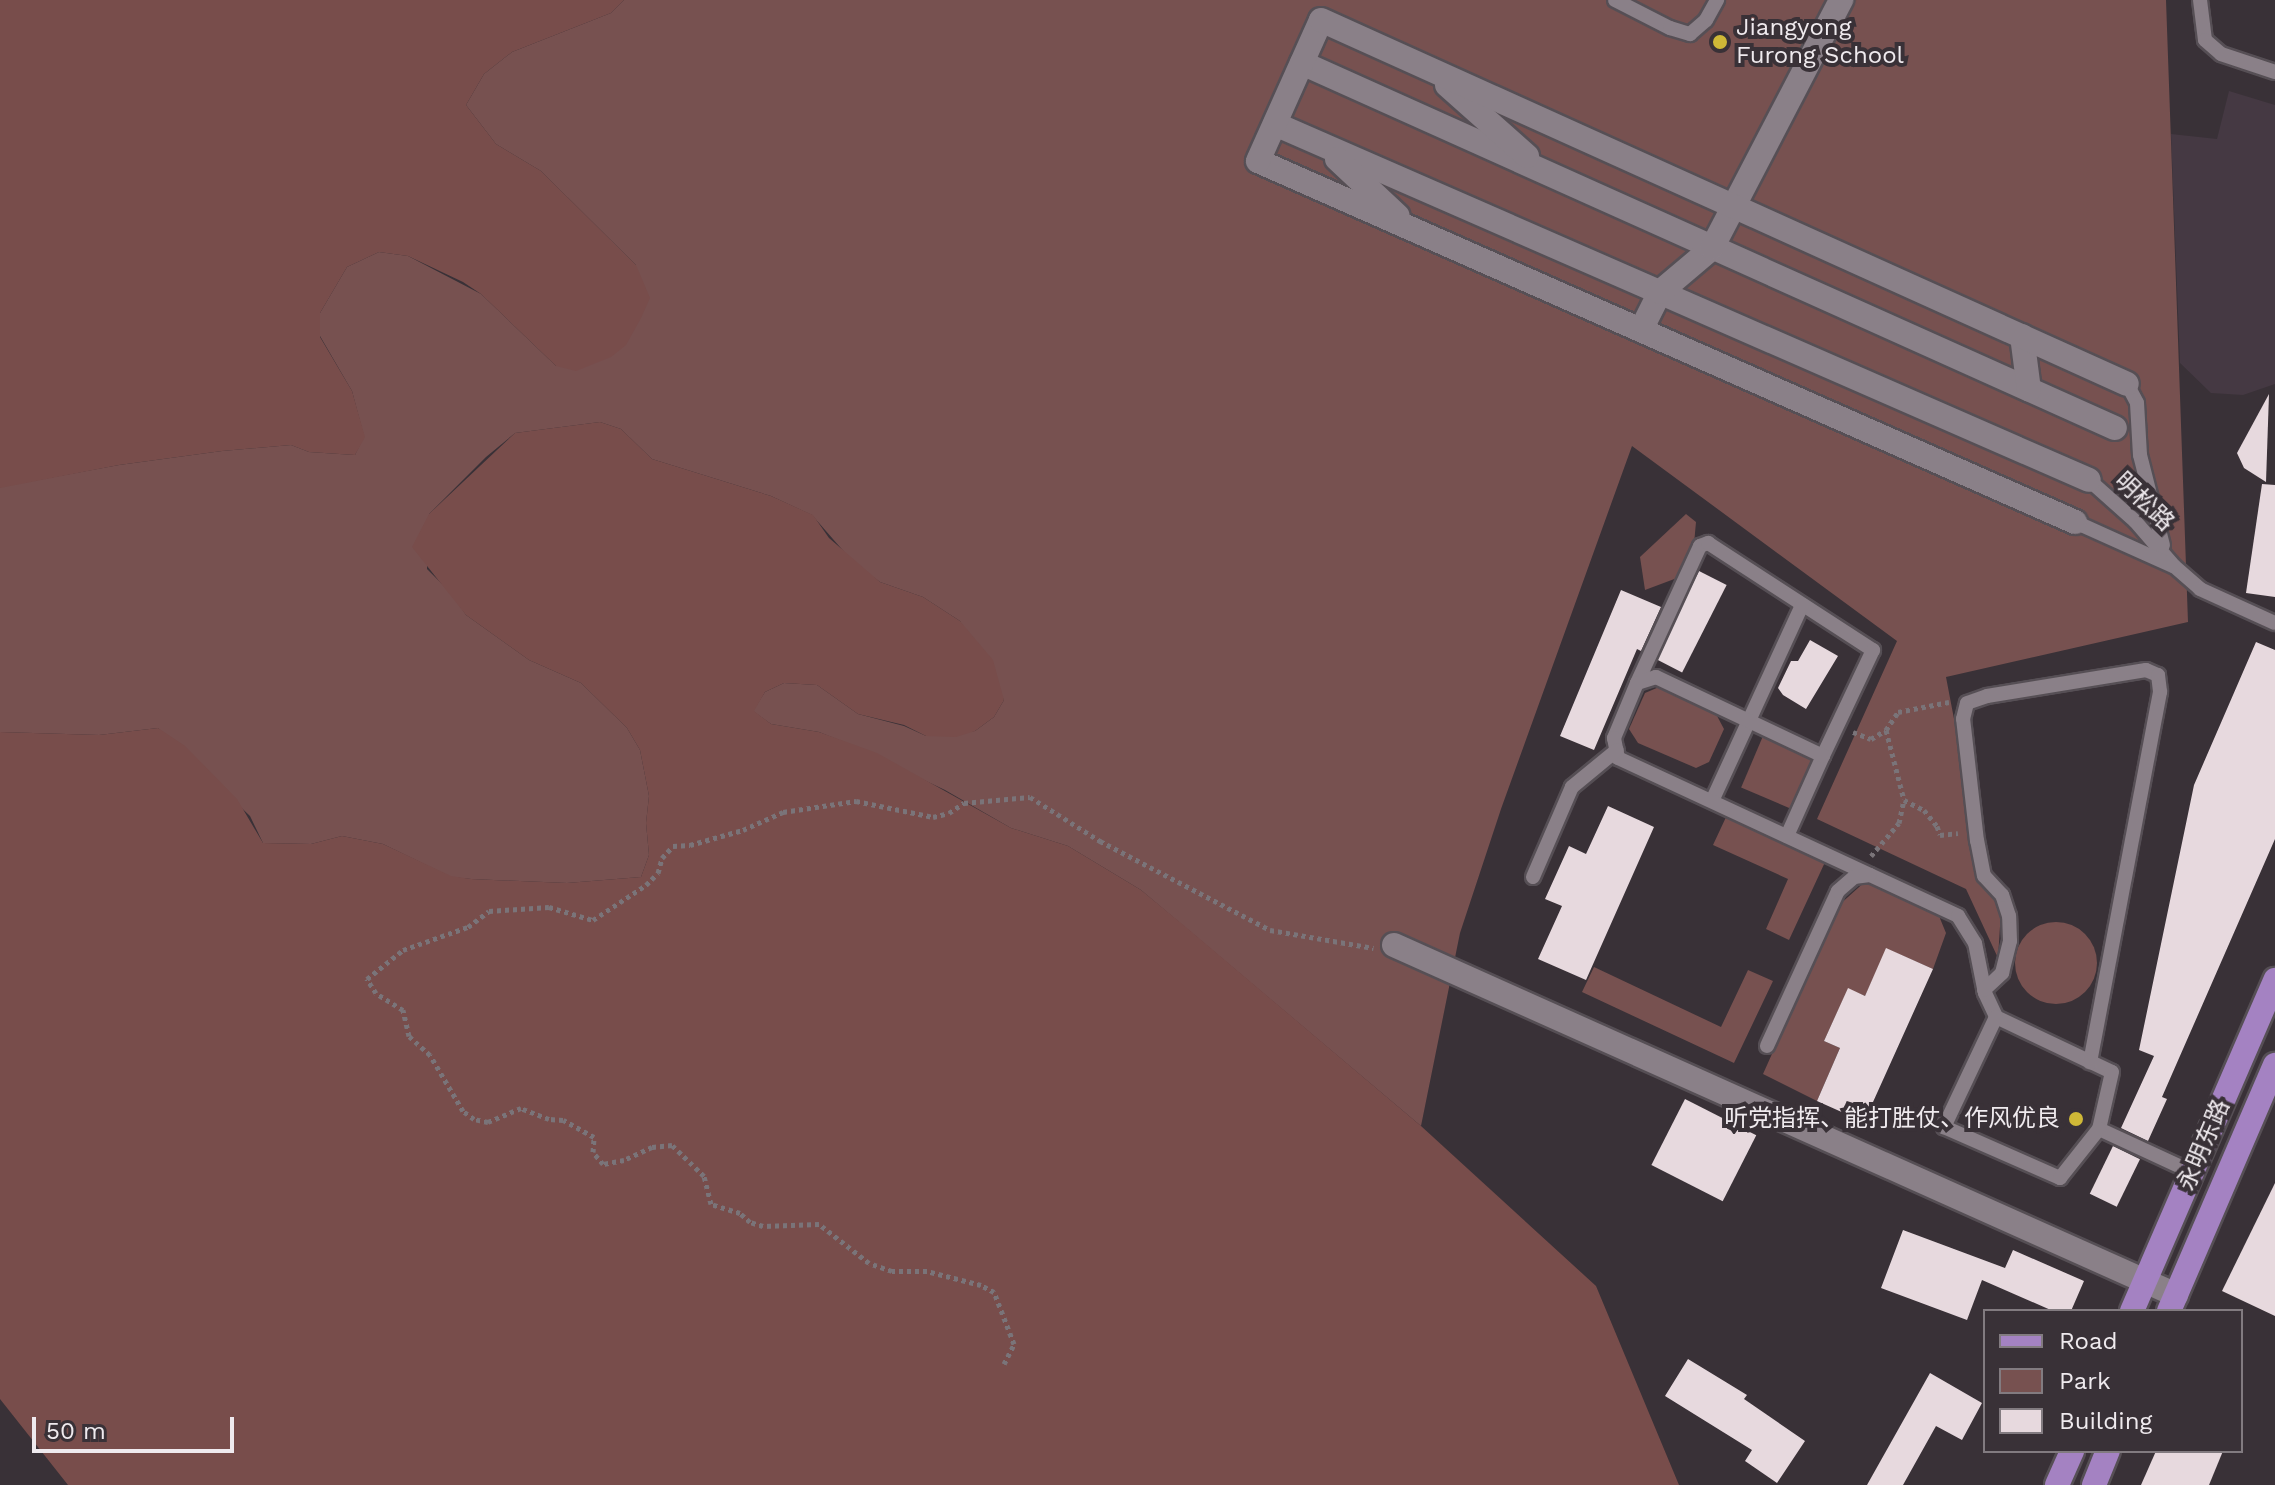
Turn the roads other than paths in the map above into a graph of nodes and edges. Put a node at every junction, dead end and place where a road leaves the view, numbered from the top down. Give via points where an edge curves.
1 (1615, 0) edge
2 (1717, 0) edge
3 (1841, 0) edge
4 (2200, 0) edge
5 (1302, 63) junction
6 (1424, 66) junction
7 (2275, 72) edge
8 (1275, 124) junction
9 (1306, 137) junction
10 (1550, 175) junction
11 (1734, 206) junction
12 (1411, 228) junction
13 (1712, 248) junction
14 (1660, 292) junction
15 (1641, 330) junction
16 (2022, 336) junction
17 (2127, 384) joint
18 (2029, 390) junction
19 (2115, 428) joint
20 (2142, 466) junction
21 (2089, 480) joint
22 (2075, 522) joint
23 (2170, 562) junction
24 (1802, 605) junction
25 (2275, 623) edge
26 (1637, 683) junction
27 (1750, 720) junction
28 (1617, 750) junction
29 (1823, 756) junction
30 (1712, 801) junction
31 (1787, 836) junction
32 (1864, 872) junction
33 (1533, 877) dead end
34 (1394, 945) road end
35 (2275, 980) edge
36 (1984, 990) junction
37 (1996, 1017) junction
38 (1767, 1046) dead end
39 (2090, 1062) junction
40 (2275, 1065) edge
41 (2099, 1129) junction
42 (2192, 1172) junction
43 (2145, 1281) junction
44 (2172, 1303) edge
45 (2133, 1309) edge
46 (2071, 1453) edge
47 (2107, 1453) edge
48 (2057, 1485) edge
49 (2094, 1485) edge

1 - 2 lane via 1690,34
3 - 11 main road
4 - 7 lane via 2205,40 2221,54
5 - 6 main road via 1321,20
5 - 8 main road
5 - 10 main road
6 - 10 main road
6 - 11 main road
8 - 9 main road
8 - 12 main road via 1258,161
9 - 12 main road via 1348,167
9 - 14 main road
10 - 13 main road
11 - 13 main road
11 - 16 main road
12 - 15 main road
13 - 14 main road
13 - 18 main road
14 - 15 main road
14 - 21 main road
15 - 22 main road
16 - 17 main road
16 - 18 main road
17 - 20 lane, 明松路 via 2137,403
18 - 19 main road
19 - 20 lane, 明松路 via 2130,441
20 - 23 lane, 明松路
21 - 23 lane, 明松路
22 - 23 lane, 明松路
23 - 25 lane, 明松路 via 2200,589
24 - 26 lane via 1708,543 1700,546
24 - 27 lane
24 - 29 lane via 1873,650
26 - 27 lane via 1656,677
26 - 28 lane via 1614,738
27 - 29 lane
27 - 30 lane
28 - 30 lane via 1618,758
28 - 33 lane via 1572,787
29 - 31 lane
30 - 31 lane
31 - 32 lane
32 - 36 lane via 1958,916 1975,943
32 - 38 lane via 1838,891
34 - 43 main road
35 - 42 main road, 永明东路
36 - 37 lane
36 - 39 lane via 2002,973 2010,941 2009,916 2002,895 1984,876 1963,719 1967,703 2146,670 2158,675 2160,692
37 - 39 lane
37 - 41 lane via 1944,1127 2060,1178
39 - 41 lane via 2112,1072
40 - 44 main road, 永明东路
41 - 42 lane
42 - 43 main road, 永明东路
43 - 44 main road
43 - 45 main road, 永明东路
46 - 48 main road
47 - 49 main road

